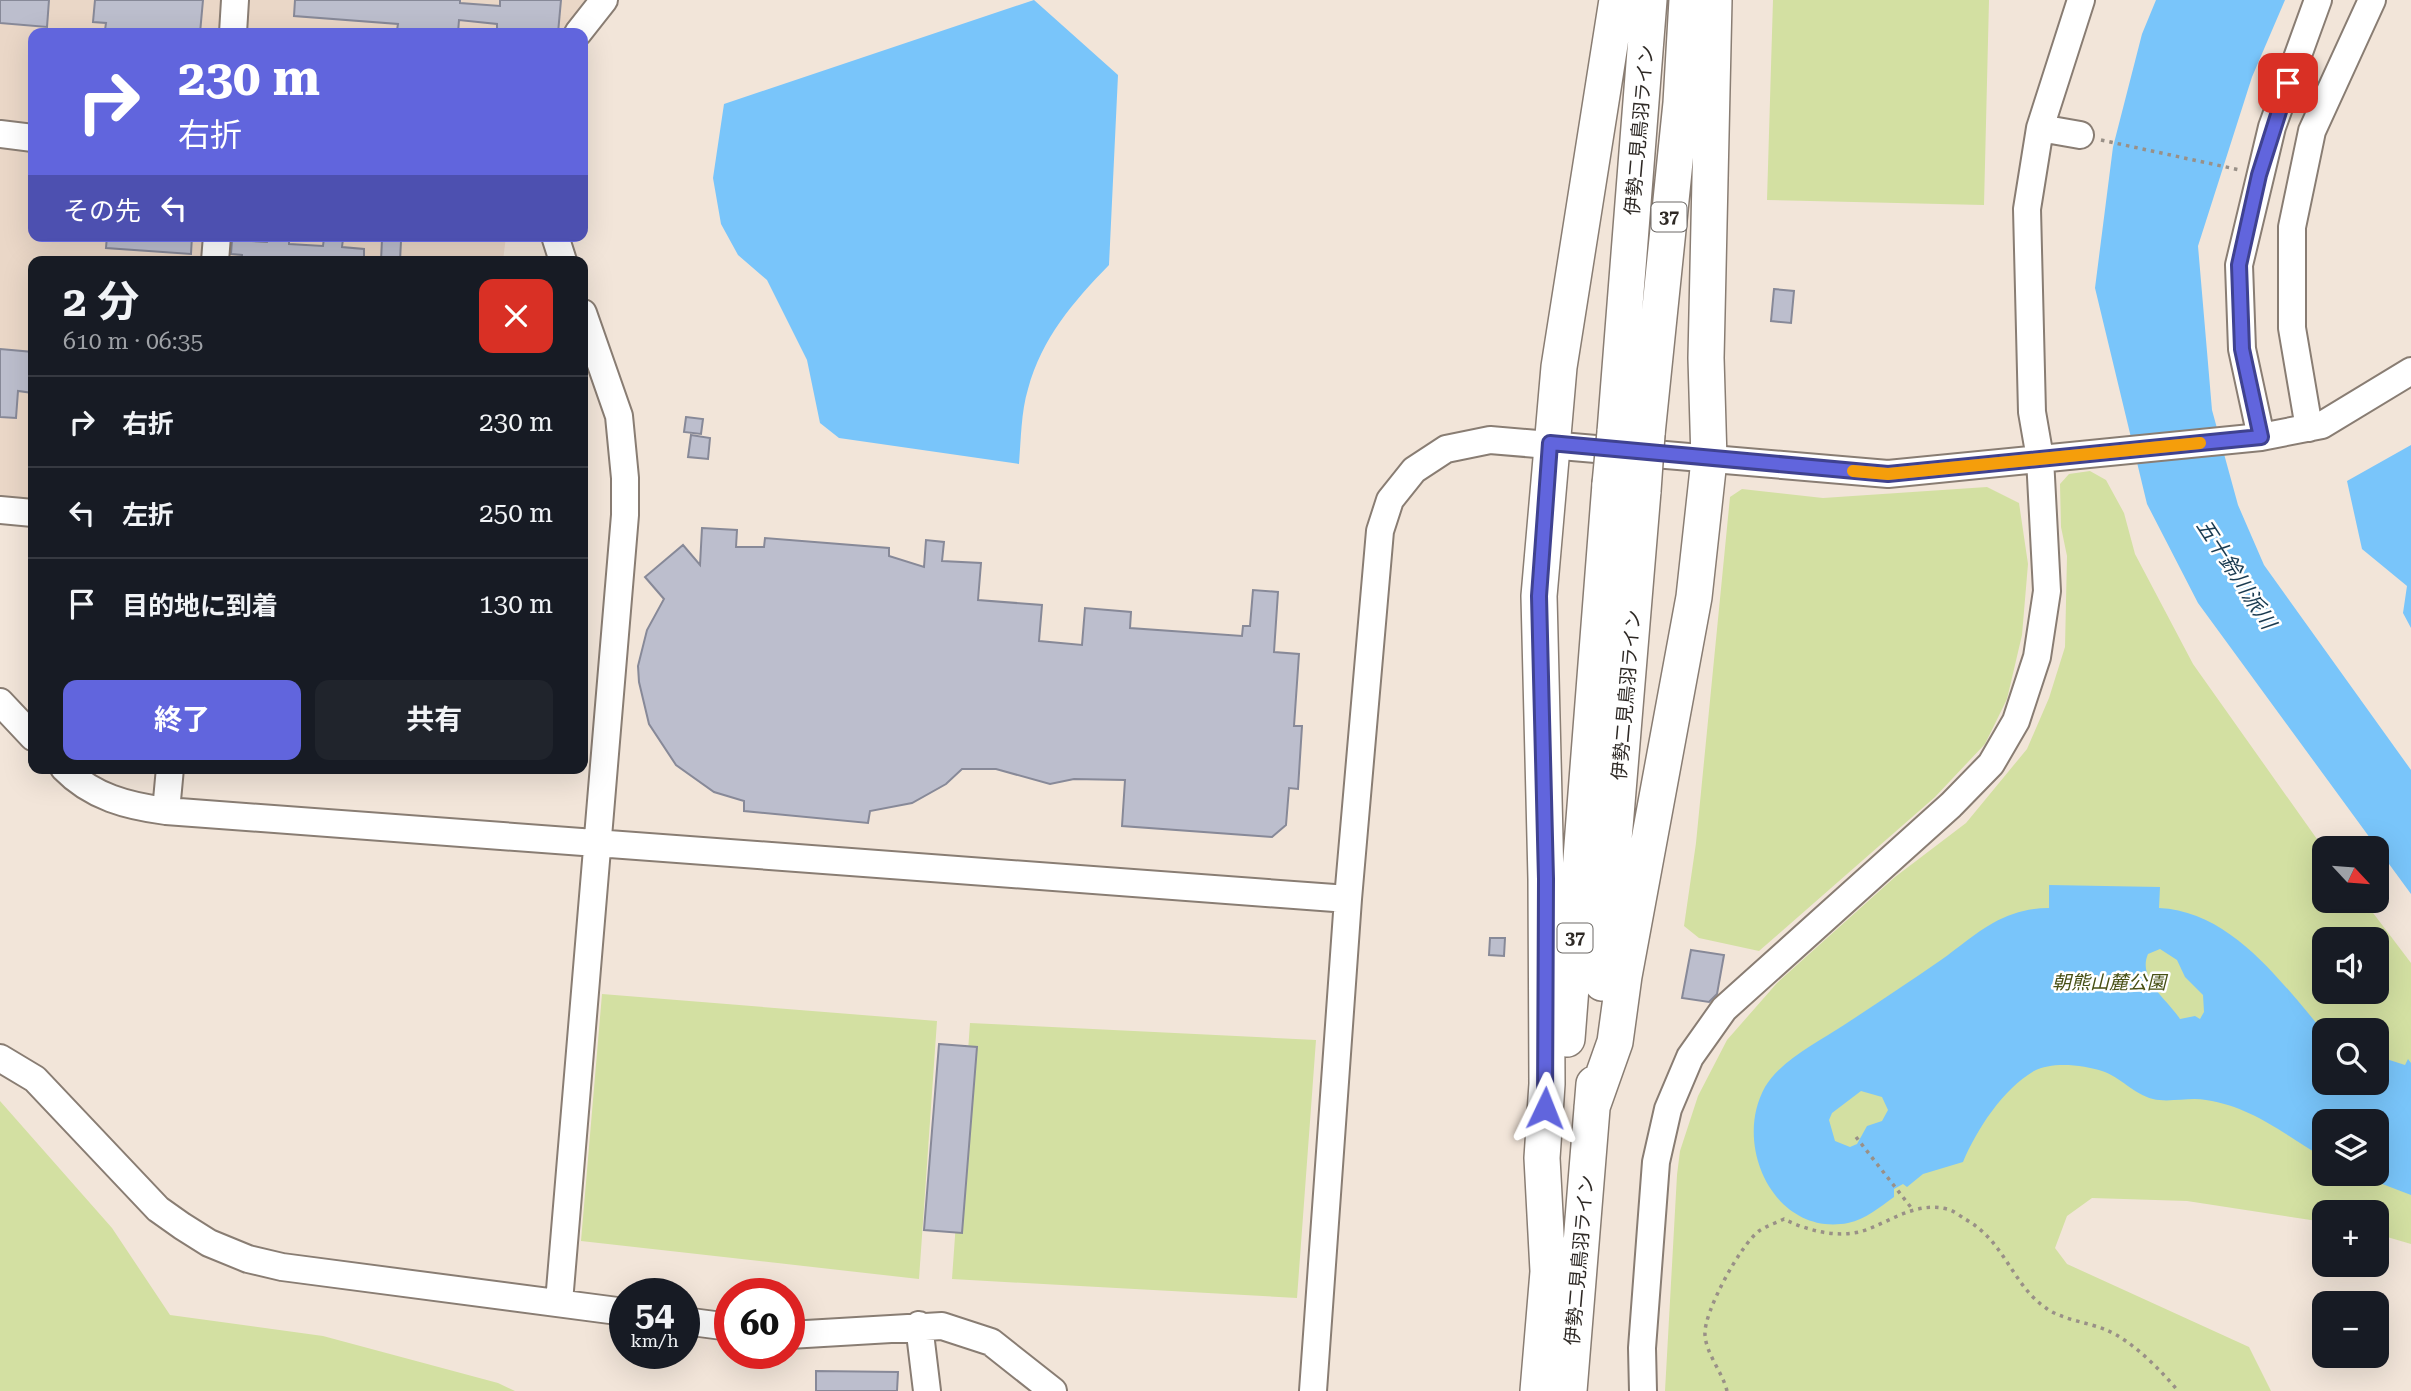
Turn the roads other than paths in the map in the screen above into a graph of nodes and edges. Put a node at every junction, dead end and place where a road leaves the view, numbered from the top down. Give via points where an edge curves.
1 (235, 0) edge
2 (604, 0) edge
3 (1617, 0) edge
4 (1649, 0) edge
5 (1687, 0) edge
6 (1714, 0) edge
7 (2081, 0) edge
8 (2318, 0) edge
9 (2372, 0) edge
10 (233, 28) edge
11 (582, 28) edge
12 (2040, 128) junction
13 (0, 134) edge
14 (2080, 135) road end
15 (28, 137) edge
16 (588, 327) edge
17 (2411, 371) edge
18 (2309, 428) junction
19 (1631, 433) junction
20 (2261, 437) junction
21 (1550, 443) junction
22 (2040, 458) junction
23 (1709, 460) junction
24 (1627, 488) junction
25 (0, 510) edge
26 (28, 513) edge
27 (0, 702) edge
28 (28, 732) edge
29 (71, 774) edge
30 (169, 774) edge
31 (166, 811) junction
32 (599, 844) junction
33 (1348, 899) junction
34 (0, 1058) edge
35 (1592, 1107) junction
36 (1548, 1271) junction
37 (559, 1302) junction
38 (609, 1310) edge
39 (919, 1325) junction
40 (805, 1334) edge
41 (927, 1391) edge
42 (1053, 1391) edge
43 (1313, 1391) edge
44 (1538, 1391) edge
45 (1569, 1391) edge
46 (1643, 1391) edge

1 - 10 street
2 - 11 street
3 - 21 main road
4 - 19 main road, 伊勢二見鳥羽ライン / 37
5 - 19 main road, 伊勢二見鳥羽ライン / 37 via 1681,103
6 - 23 main road via 1706,358
7 - 12 street
8 - 20 street via 2272,127 2239,265 2242,349
9 - 18 street via 2312,131 2292,227 2292,328
12 - 14 street
12 - 22 street via 2027,209 2026,274 2032,412
13 - 15 street
16 - 32 street via 619,415 625,478
17 - 18 street via 2322,425
18 - 20 street
19 - 24 main road, 伊勢二見鳥羽ライン / 37, bridge
20 - 22 street
21 - 23 street
21 - 33 street via 1490,440 1446,449 1414,470 1390,500 1380,531
21 - 36 main road via 1539,596 1546,879 1547,1084 1542,1157
22 - 23 street via 1888,474
22 - 46 street via 2047,592 2037,657 2016,721 1991,764 1951,806 1724,1009 1690,1057 1676,1088 1656,1163
23 - 35 main road via 1694,597 1615,1042
24 - 35 main road, 伊勢二見鳥羽ライン / 37
24 - 36 main road, 伊勢二見鳥羽ライン / 37
25 - 26 street
27 - 28 street
29 - 31 street via 93,792 139,808
30 - 31 street
31 - 32 street
32 - 33 street
32 - 37 street
33 - 43 street
34 - 37 street via 35,1079 158,1209 209,1243 282,1267
35 - 45 main road, 伊勢二見鳥羽ライン / 37
36 - 44 main road, 伊勢二見鳥羽ライン / 37
37 - 38 street
39 - 40 street
39 - 41 street
39 - 42 street via 942,1326 992,1342

